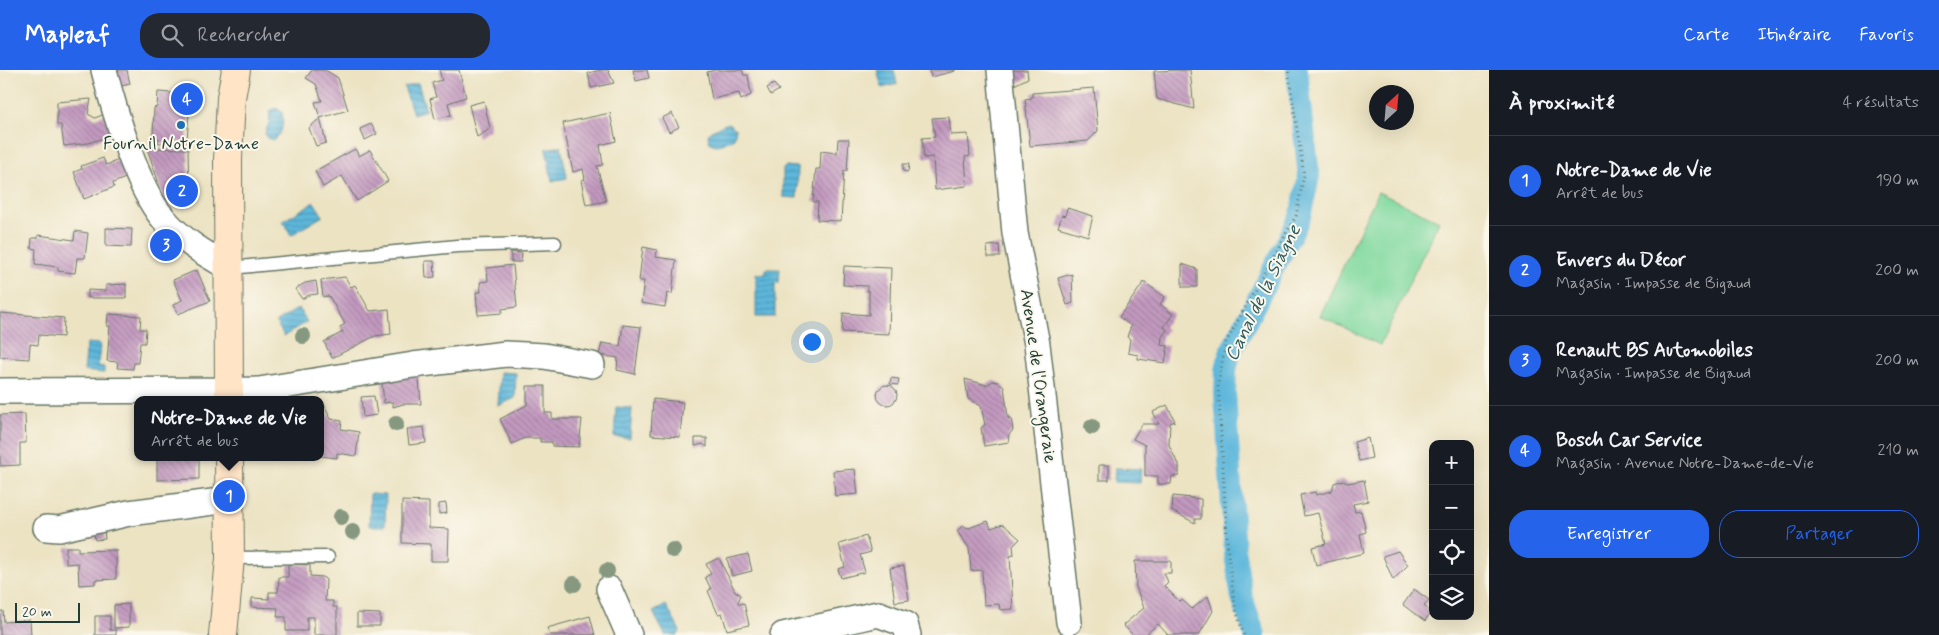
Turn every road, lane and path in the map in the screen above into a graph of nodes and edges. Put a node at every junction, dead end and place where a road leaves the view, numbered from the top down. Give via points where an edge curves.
1 (104, 70) edge
2 (236, 70) edge
3 (1000, 70) edge
4 (1288, 70) edge
5 (555, 243) dead end
6 (230, 268) junction
7 (592, 365) dead end
8 (0, 391) edge
9 (229, 394) edge
10 (229, 461) edge
11 (228, 500) junction
12 (46, 528) dead end
13 (328, 556) dead end
14 (230, 558) junction
15 (609, 589) dead end
16 (1069, 622) dead end
17 (223, 635) edge
18 (629, 635) edge
19 (783, 635) edge
20 (908, 635) edge
21 (1244, 635) edge

1 - 6 street via 140,181 162,218 202,253
2 - 6 main road via 228,159
3 - 16 street, Avenue de l'Orangeraie via 1015,233 1038,344
4 - 21 path via 1304,175 1296,216 1226,342 1218,384 1228,554 1235,608
5 - 6 lane via 458,246
6 - 9 main road
7 - 9 street via 544,356 506,354
8 - 9 street
10 - 11 main road
11 - 12 street via 129,513 59,529
11 - 14 main road
13 - 14 lane
14 - 17 main road
15 - 18 street
19 - 20 street via 878,614 905,624

